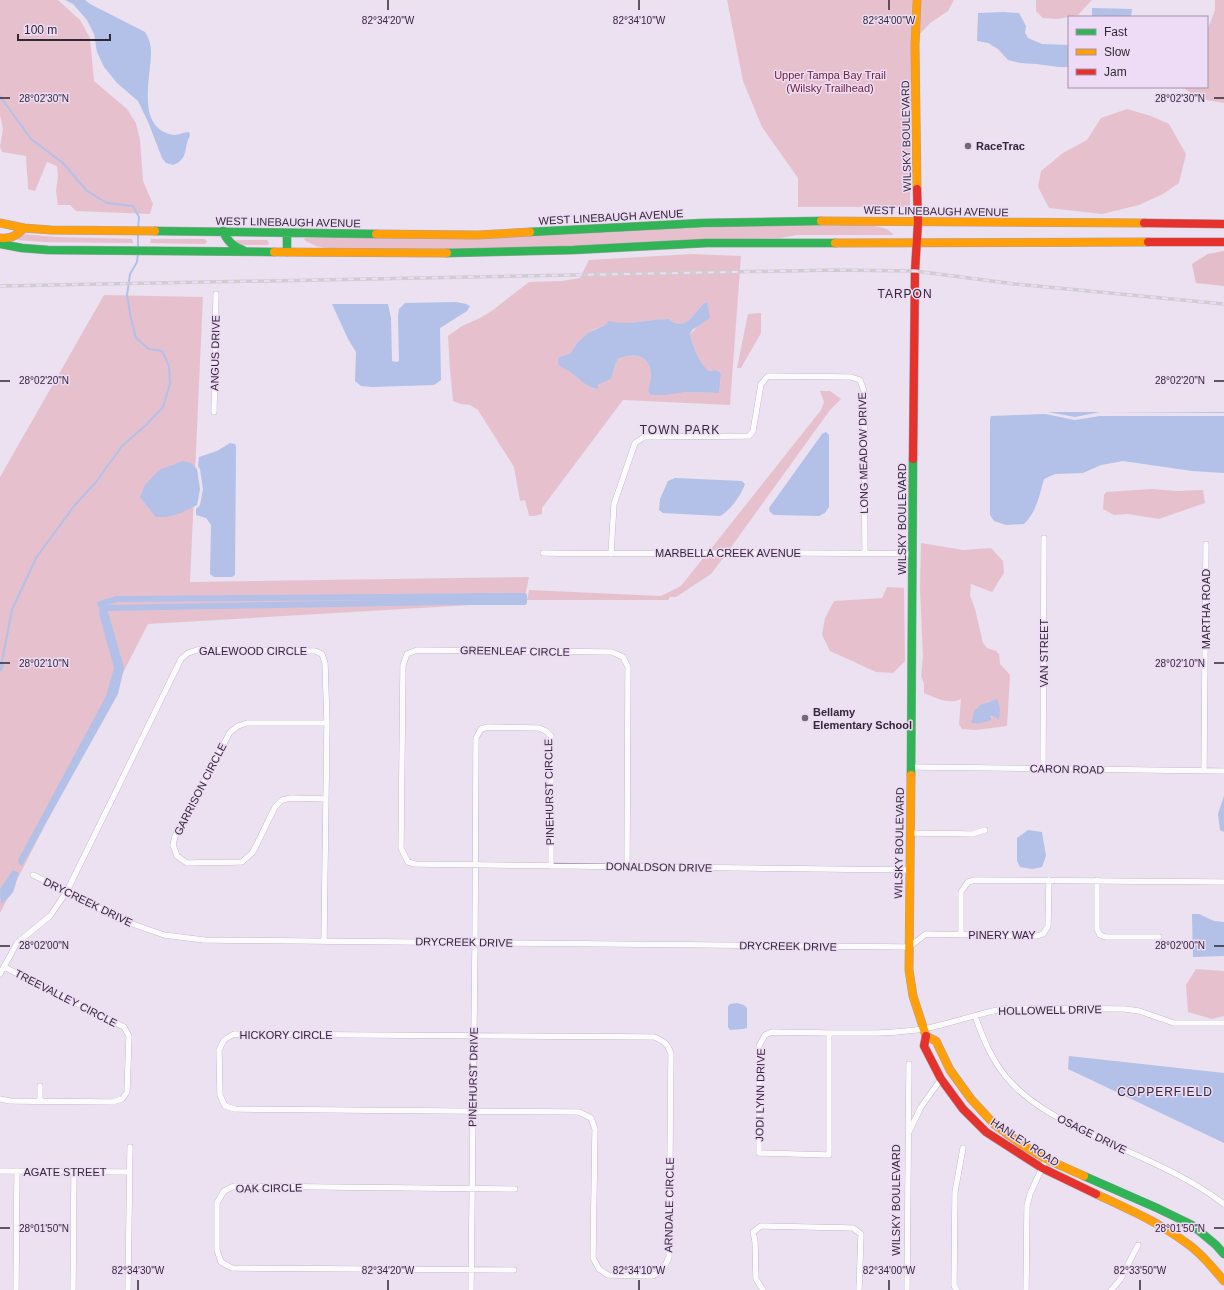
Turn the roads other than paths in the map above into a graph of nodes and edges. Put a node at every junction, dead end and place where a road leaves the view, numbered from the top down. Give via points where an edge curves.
1 (916, 0) edge
2 (918, 222) junction
3 (0, 223) edge
4 (1224, 224) edge
5 (24, 228) junction
6 (223, 231) junction
7 (287, 232) junction
8 (0, 238) edge
9 (917, 242) junction
10 (1224, 242) edge
11 (0, 244) edge
12 (248, 252) junction
13 (287, 252) junction
14 (216, 294) dead end
15 (214, 412) dead end
16 (1044, 538) dead end
17 (1206, 544) dead end
18 (543, 553) dead end
19 (865, 553) junction
20 (611, 554) junction
21 (912, 554) junction
22 (326, 723) junction
23 (911, 767) junction
24 (1043, 768) junction
25 (1204, 770) junction
26 (1224, 771) edge
27 (326, 799) junction
28 (985, 830) dead end
29 (910, 833) junction
30 (408, 862) joint
31 (476, 865) junction
32 (551, 866) junction
33 (627, 866) junction
34 (910, 870) junction
35 (33, 875) dead end
36 (1049, 880) junction
37 (1097, 880) junction
38 (1224, 882) edge
39 (67, 890) junction
40 (961, 935) junction
41 (1159, 937) dead end
42 (324, 941) junction
43 (475, 942) junction
44 (909, 947) junction
45 (4, 967) junction
46 (0, 974) edge
47 (975, 1016) junction
48 (1224, 1023) edge
49 (925, 1032) junction
50 (828, 1033) junction
51 (474, 1036) junction
52 (908, 1064) dead end
53 (941, 1079) junction
54 (40, 1086) dead end
55 (0, 1099) edge
56 (40, 1101) junction
57 (473, 1111) junction
58 (908, 1134) junction
59 (130, 1147) dead end
60 (964, 1148) dead end
61 (1046, 1159) junction
62 (1042, 1168) junction
63 (0, 1171) edge
64 (17, 1171) junction
65 (74, 1172) junction
66 (129, 1172) junction
67 (472, 1189) junction
68 (515, 1189) dead end
69 (1224, 1204) edge
70 (1138, 1245) dead end
71 (1224, 1254) edge
72 (471, 1270) junction
73 (514, 1270) dead end
74 (1224, 1281) edge
75 (16, 1290) edge
76 (73, 1290) edge
77 (128, 1290) edge
78 (471, 1290) edge
79 (763, 1290) edge
80 (859, 1290) edge
81 (907, 1290) edge
82 (957, 1290) edge
83 (1026, 1290) edge
84 (1111, 1290) edge

1 - 2 main road, WILSKY BOULEVARD
2 - 4 main road, WEST LINEBAUGH AVENUE
2 - 7 main road, WEST LINEBAUGH AVENUE via 703,223 478,235
2 - 9 main road, WILSKY BOULEVARD
3 - 5 main road, WEST LINEBAUGH AVENUE
5 - 6 main road, WEST LINEBAUGH AVENUE
5 - 8 main road via 10,239
6 - 7 main road, WEST LINEBAUGH AVENUE
6 - 12 main road via 230,244
7 - 13 main road
9 - 10 main road
9 - 13 main road via 706,243 419,254
9 - 21 main road, WILSKY BOULEVARD
11 - 12 main road via 48,250
12 - 13 main road
14 - 15 street, ANGUS DRIVE
16 - 24 street, VAN STREET
17 - 25 street, MARTHA ROAD
18 - 20 street, MARBELLA CREEK AVENUE
19 - 20 street, MARBELLA CREEK AVENUE
19 - 20 street, LONG MEADOW DRIVE via 864,391 860,380 851,377 768,376 761,384 753,431 749,436 644,437 635,443 614,504
19 - 21 street, MARBELLA CREEK AVENUE
21 - 23 main road, WILSKY BOULEVARD
22 - 27 street, GALEWOOD CIRCLE
22 - 27 street, GARRISON CIRCLE via 247,723 230,732 175,836 173,845 177,856 187,863 242,862 253,852 275,806 282,800
22 - 39 street, GALEWOOD CIRCLE via 325,663 322,654 315,651 207,650 188,653 181,659
23 - 24 street, CARON ROAD
23 - 29 main road, WILSKY BOULEVARD
24 - 25 street, CARON ROAD
25 - 26 street, CARON ROAD
27 - 42 street, GALEWOOD CIRCLE
28 - 29 street via 972,834
29 - 34 main road, WILSKY BOULEVARD
30 - 31 street, DONALDSON DRIVE
30 - 33 street, GREENLEAF CIRCLE via 401,848 403,665 407,654 417,650 612,652 623,657 628,667
31 - 32 street, DONALDSON DRIVE
31 - 32 street, PINEHURST CIRCLE via 476,738 480,730 488,727 539,728 551,736
31 - 43 street, PINEHURST DRIVE
32 - 33 street, DONALDSON DRIVE
33 - 34 street, DONALDSON DRIVE
34 - 44 main road, WILSKY BOULEVARD
35 - 39 street, DRYCREEK DRIVE
36 - 37 street
36 - 40 street via 968,882 961,892
36 - 40 street, PINERY WAY via 1048,926 1043,934
37 - 38 street
37 - 41 street via 1097,929 1100,934 1106,937
39 - 42 street, DRYCREEK DRIVE via 121,920 164,935 204,940
39 - 45 street via 50,916 17,943
40 - 44 street, PINERY WAY via 926,934
42 - 43 street, DRYCREEK DRIVE
43 - 44 street, DRYCREEK DRIVE
43 - 51 street, PINEHURST DRIVE
44 - 49 main road, WILSKY BOULEVARD via 911,989
45 - 46 street
45 - 56 street, TREEVALLEY CIRCLE via 124,1027 129,1036 127,1092 122,1099 112,1102
47 - 48 street, HOLLOWELL DRIVE via 1009,1008 1125,1009 1174,1023
47 - 49 street, HOLLOWELL DRIVE
47 - 69 street, OSAGE DRIVE via 994,1059 1007,1078 1024,1095 1061,1120 1188,1180
49 - 50 street, HOLLOWELL DRIVE
49 - 53 main road, HANLEY ROAD via 924,1046
49 - 61 main road, HANLEY ROAD via 936,1041 950,1070 971,1099 994,1124
50 - 50 street, JODI LYNN DRIVE via 772,1032 765,1035 758,1046 759,1153 829,1155
51 - 57 street, PINEHURST DRIVE
51 - 57 street, HICKORY CIRCLE via 234,1034 224,1040 219,1050 220,1095 225,1106 235,1109
51 - 57 street, ARNDALE CIRCLE via 654,1037 663,1040 668,1046 671,1054 669,1256 663,1270 652,1276 608,1275 599,1269 596,1263 595,1129 591,1118 579,1112
52 - 58 street, WILSKY BOULEVARD
53 - 58 street, WILSKY BOULEVARD via 921,1108
53 - 62 main road, HANLEY ROAD via 986,1132
54 - 56 street
55 - 56 street, TREEVALLEY CIRCLE
57 - 67 street, PINEHURST DRIVE
58 - 81 street, WILSKY BOULEVARD
59 - 66 street
60 - 82 street via 955,1192 954,1286
61 - 62 street
61 - 71 main road, HANLEY ROAD via 1192,1225
62 - 74 main road, HANLEY ROAD via 1148,1218 1186,1242
62 - 83 street via 1027,1206
63 - 64 street, AGATE STREET
64 - 65 street, AGATE STREET
64 - 75 street
65 - 66 street, AGATE STREET
65 - 76 street
66 - 77 street
67 - 68 street, OAK CIRCLE
67 - 72 street, PINEHURST DRIVE
67 - 72 street, OAK CIRCLE via 234,1186 224,1191 217,1203 217,1250 221,1262 232,1268
70 - 84 street via 1120,1280
72 - 73 street, OAK CIRCLE
72 - 78 street, PINEHURST DRIVE
79 - 80 street via 756,1279 753,1232 760,1226 853,1228 861,1234

